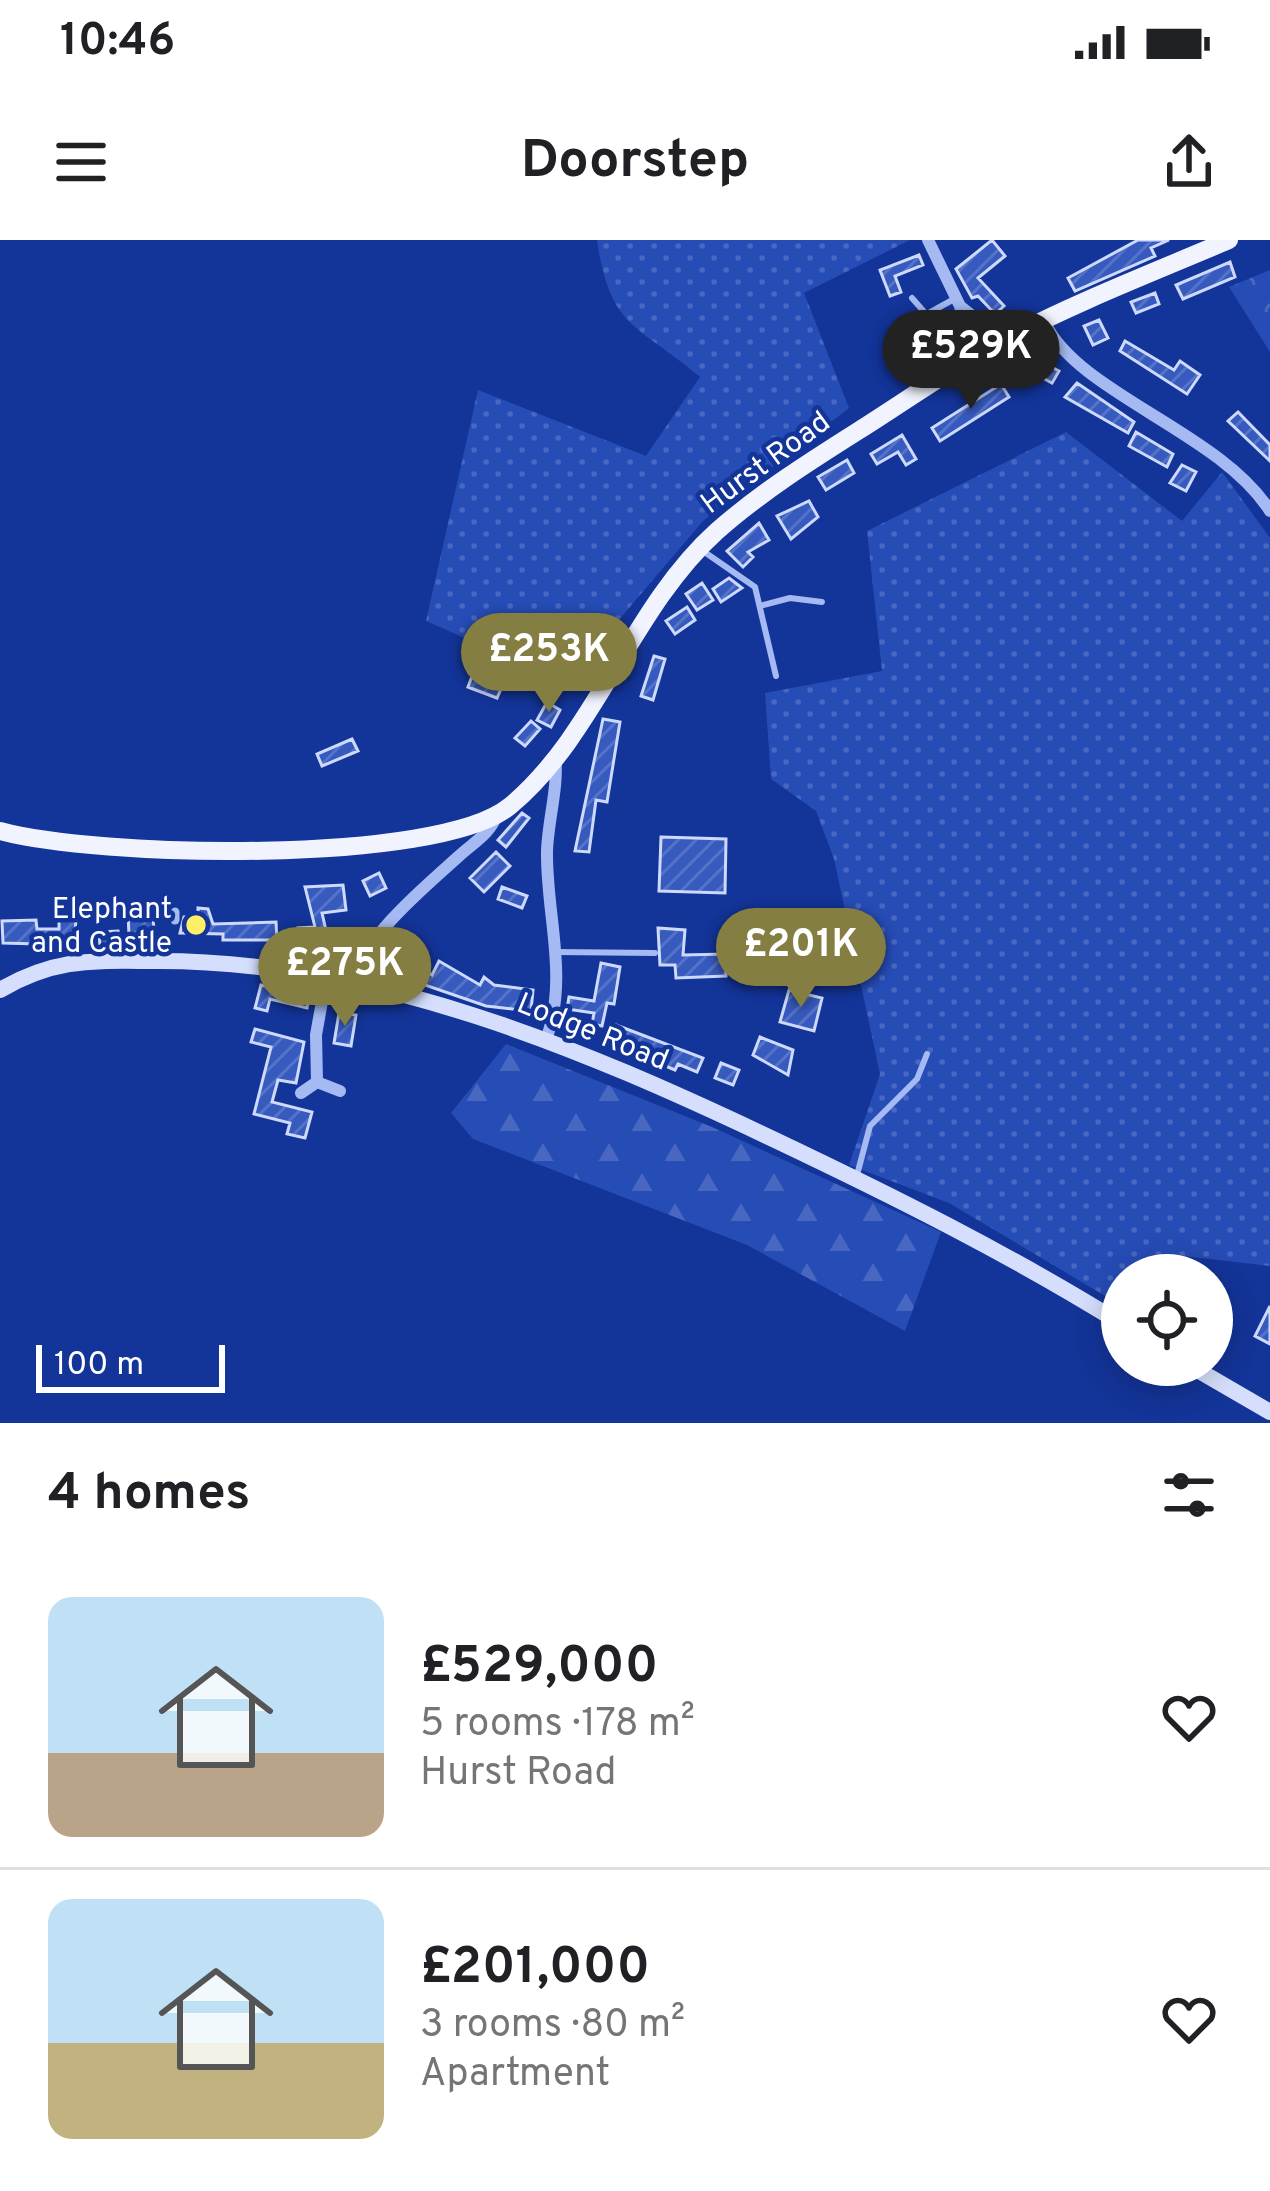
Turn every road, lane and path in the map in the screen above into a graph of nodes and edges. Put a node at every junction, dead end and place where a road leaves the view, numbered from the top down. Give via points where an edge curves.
1 (928, 240) edge
2 (1229, 240) edge
3 (912, 298) dead end
4 (958, 302) junction
5 (926, 314) junction
6 (1046, 323) junction
7 (919, 334) dead end
8 (1004, 340) junction
9 (970, 360) junction
10 (1270, 511) edge
11 (700, 549) junction
12 (823, 602) dead end
13 (760, 606) junction
14 (776, 676) dead end
15 (554, 754) junction
16 (531, 784) junction
17 (552, 794) junction
18 (497, 815) junction
19 (0, 831) edge
20 (452, 831) junction
21 (458, 856) junction
22 (557, 952) junction
23 (655, 953) dead end
24 (326, 979) junction
25 (349, 984) junction
26 (0, 990) edge
27 (546, 1040) junction
28 (927, 1054) dead end
29 (317, 1082) junction
30 (340, 1091) dead end
31 (301, 1094) dead end
32 (856, 1179) junction
33 (1101, 1313) edge
34 (1225, 1386) edge
35 (1270, 1412) edge

1 - 4 street
2 - 6 main road, Hurst Road
3 - 5 lane
4 - 5 lane
4 - 8 street
4 - 9 street
5 - 7 lane via 915,324
6 - 8 main road, Hurst Road
6 - 10 street via 1066,353 1235,468
8 - 9 main road, Hurst Road
9 - 11 main road, Hurst Road via 758,497
11 - 13 lane via 752,582
11 - 15 main road, Hurst Road
12 - 13 lane via 790,598
13 - 14 lane
15 - 16 main road, Hurst Road
15 - 17 street
16 - 17 street
16 - 18 main road, Hurst Road
17 - 22 street via 547,859
18 - 20 main road, Hurst Road
18 - 21 street
19 - 20 main road, Hurst Road via 76,847 179,854
20 - 21 street
21 - 25 street via 387,925
22 - 23 lane
22 - 27 street
24 - 25 main road, Lodge Road
24 - 26 main road, Lodge Road via 206,960 89,961 46,965
24 - 29 street
25 - 27 main road, Lodge Road
27 - 32 main road, Lodge Road
28 - 32 lane via 917,1079 870,1126
29 - 30 street
29 - 31 street
32 - 33 main road, Lodge Road
34 - 35 main road

